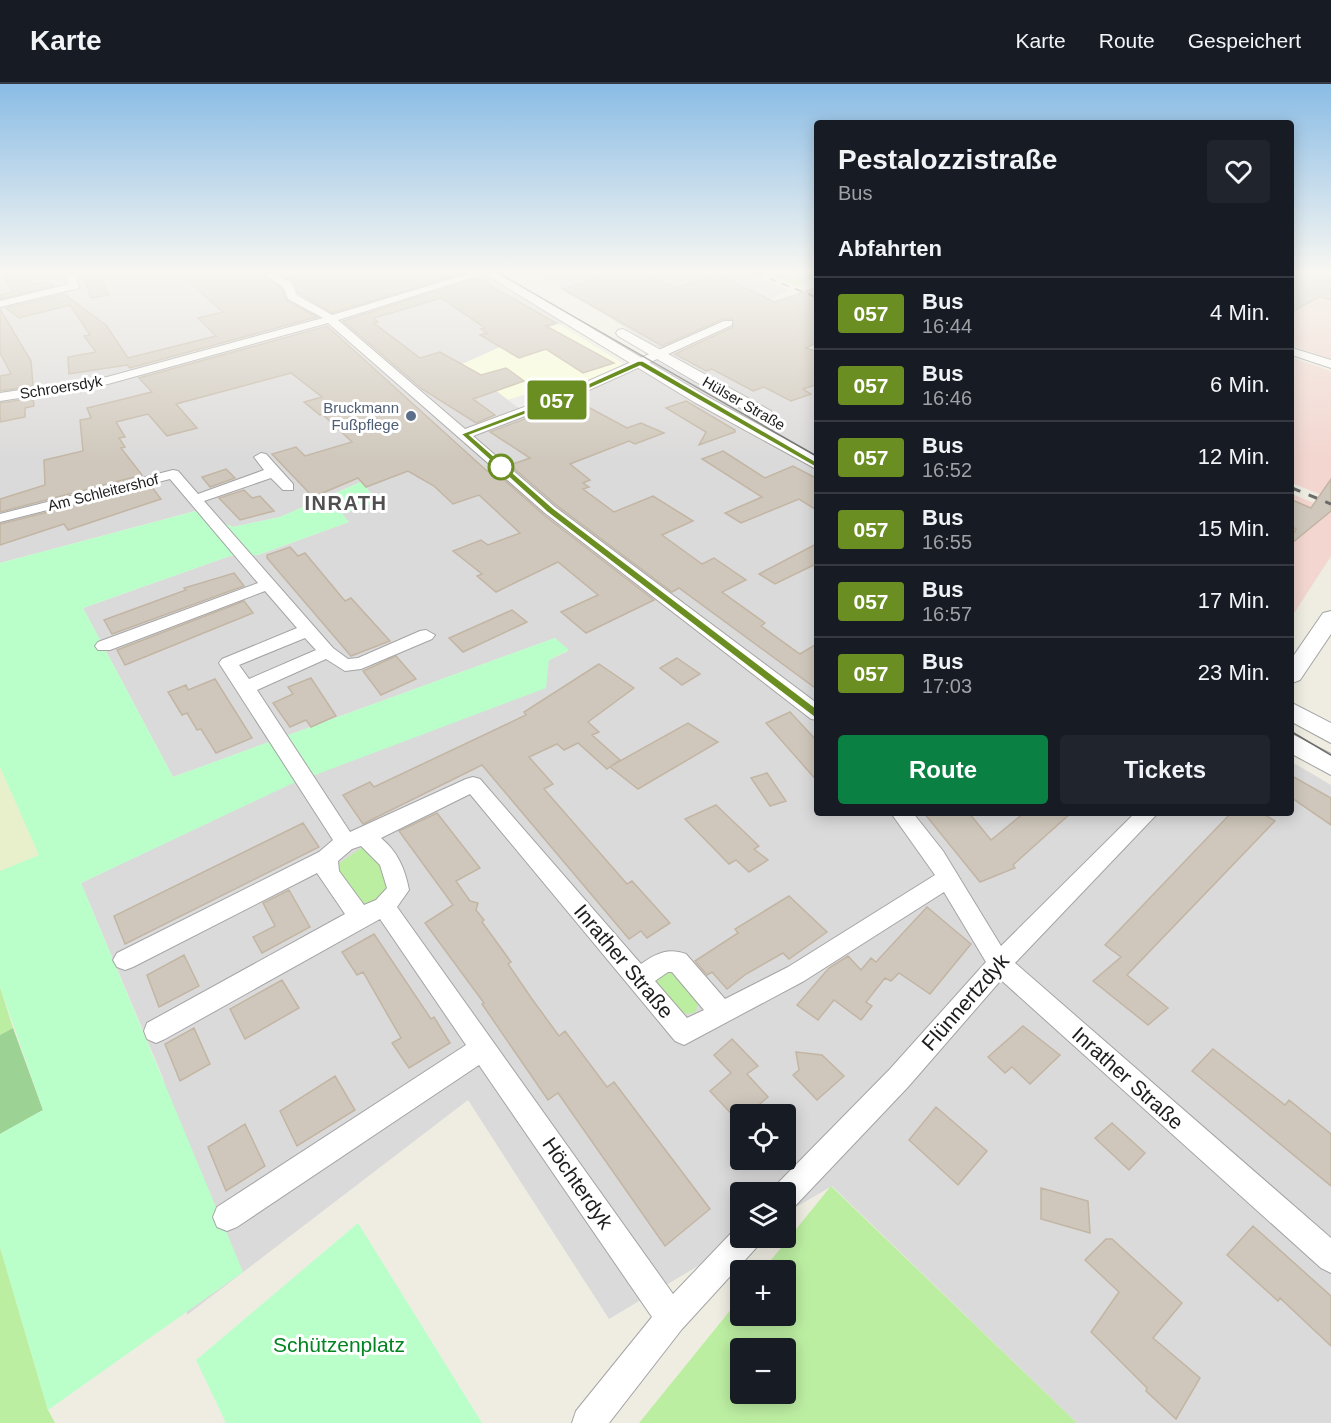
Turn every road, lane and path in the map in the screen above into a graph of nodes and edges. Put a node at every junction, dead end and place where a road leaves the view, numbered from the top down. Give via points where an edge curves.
1 (270, 335) edge
2 (349, 335) edge
3 (595, 335) edge
4 (627, 335) edge
5 (700, 335) edge
6 (1294, 352) edge
7 (660, 353) junction
8 (641, 363) junction
9 (1331, 364) edge
10 (0, 397) edge
11 (780, 423) dead end
12 (465, 434) junction
13 (261, 457) dead end
14 (814, 463) edge
15 (273, 472) junction
16 (288, 487) dead end
17 (196, 498) junction
18 (0, 518) edge
19 (269, 584) junction
20 (1331, 618) edge
21 (309, 630) junction
22 (426, 635) dead end
23 (104, 646) dead end
24 (327, 652) junction
25 (1294, 672) edge
26 (246, 688) junction
27 (814, 711) edge
28 (1294, 712) edge
29 (1331, 734) edge
30 (1294, 744) edge
31 (1331, 766) edge
32 (902, 816) edge
33 (1145, 816) edge
34 (345, 846) junction
35 (948, 879) junction
36 (384, 907) junction
37 (360, 917) junction
38 (125, 960) dead end
39 (999, 963) junction
40 (640, 978) junction
41 (721, 1012) junction
42 (156, 1031) dead end
43 (484, 1047) junction
44 (796, 1185) edge
45 (227, 1217) dead end
46 (737, 1248) edge
47 (1331, 1258) edge
48 (671, 1318) junction
49 (588, 1423) edge

1 - 10 street, Schroersdyk via 108,380
2 - 12 street
3 - 8 street, Hülser Straße
4 - 7 street, Hülser Straße
5 - 7 street
6 - 9 street
7 - 8 street
7 - 11 street, Hülser Straße
8 - 12 street
8 - 14 street, Hülser Straße
12 - 27 street via 550,510
13 - 15 street
15 - 16 street
15 - 17 street
17 - 18 street, Am Schleitershof via 173,474
17 - 19 street, Am Schleitershof
19 - 21 street, Am Schleitershof
19 - 23 street
20 - 25 street
21 - 24 street, Am Schleitershof
21 - 26 street via 228,663
22 - 24 street, Am Schleitershof via 361,663 345,665
24 - 26 street
26 - 34 street
28 - 29 street
30 - 31 street
32 - 35 street, Inrather Straße
33 - 39 street, Flünnertzdyk
34 - 36 street via 380,848 395,870 398,890
34 - 37 street via 328,873
34 - 38 street
34 - 40 street, Inrather Straße via 473,784
35 - 39 street, Inrather Straße
35 - 41 street, Inrather Straße via 796,974
36 - 37 street
36 - 43 street, Höchterdyk
37 - 42 street
39 - 44 street, Flünnertzdyk via 899,1078
39 - 47 street, Inrather Straße
40 - 41 street via 663,962 678,961
40 - 41 street, Inrather Straße via 684,1033
43 - 45 street
43 - 48 street, Höchterdyk
46 - 48 street
48 - 49 street

